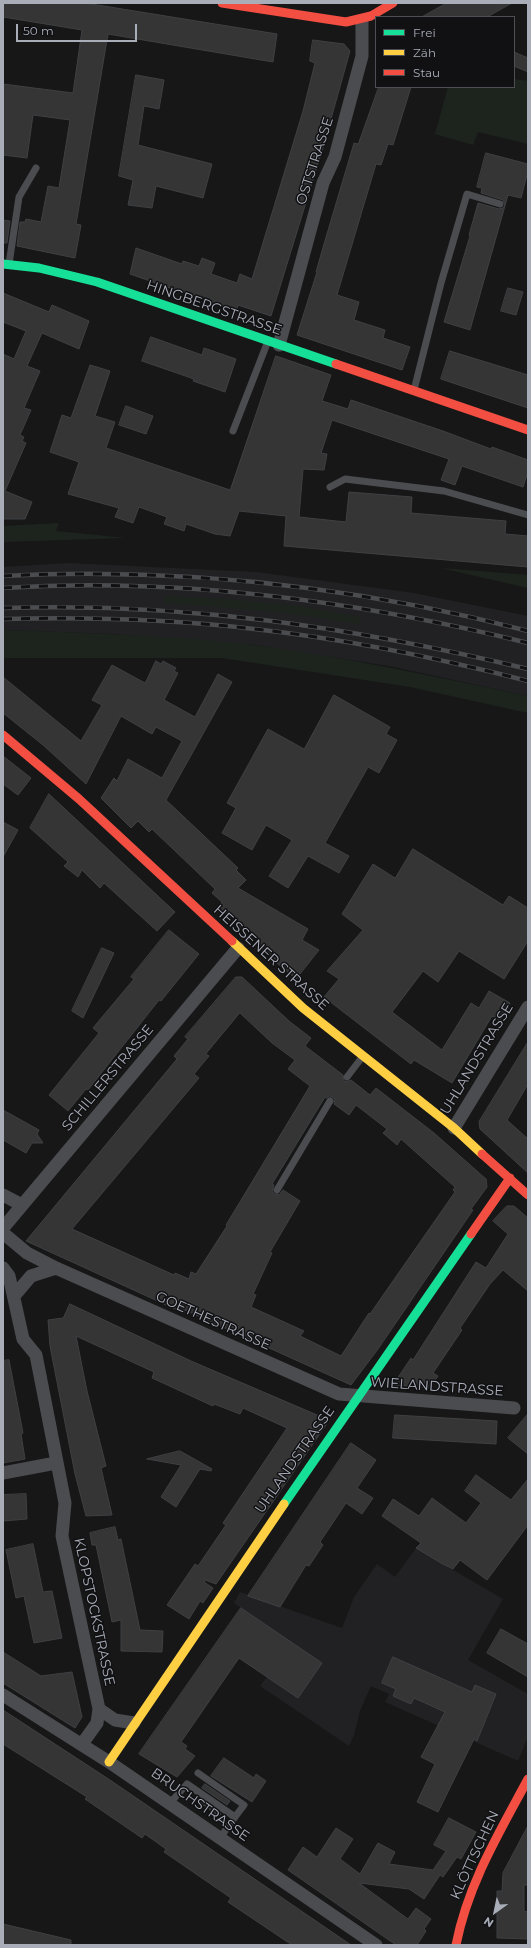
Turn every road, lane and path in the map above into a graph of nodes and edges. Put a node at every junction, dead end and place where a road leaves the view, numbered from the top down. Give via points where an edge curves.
1 (222, 3) edge
2 (393, 3) edge
3 (375, 16) edge
4 (375, 16) edge
5 (362, 21) junction
6 (36, 168) dead end
7 (500, 204) dead end
8 (6, 264) edge
9 (274, 343) junction
10 (414, 390) junction
11 (528, 430) edge
12 (232, 431) dead end
13 (330, 487) dead end
14 (528, 515) edge
15 (3, 735) edge
16 (238, 948) junction
17 (528, 1007) edge
18 (363, 1055) junction
19 (347, 1077) dead end
20 (330, 1101) dead end
21 (454, 1128) junction
22 (510, 1178) junction
23 (276, 1190) dead end
24 (3, 1195) edge
25 (528, 1195) edge
26 (22, 1205) junction
27 (3, 1228) edge
28 (3, 1233) edge
29 (3, 1268) edge
30 (56, 1268) junction
31 (14, 1296) junction
32 (358, 1397) junction
33 (514, 1408) dead end
34 (56, 1463) junction
35 (3, 1473) edge
36 (3, 1695) edge
37 (99, 1709) junction
38 (134, 1723) junction
39 (82, 1744) junction
40 (110, 1762) junction
41 (198, 1773) dead end
42 (528, 1779) edge
43 (170, 1803) junction
44 (235, 1817) junction
45 (220, 1838) junction
46 (376, 1945) edge
47 (456, 1945) edge

1 - 5 street via 346,22
2 - 3 street
4 - 5 street
5 - 9 street, OSTSTRASSE via 362,56 335,157 323,183
6 - 8 lane via 19,197
7 - 10 lane via 467,194
8 - 9 street, HINGBERGSTRASSE via 39,268 96,282
9 - 10 street, HINGBERGSTRASSE
9 - 12 lane
10 - 11 street, HINGBERGSTRASSE
13 - 14 lane via 345,479 444,490
15 - 16 street, HEISSENER STRASSE via 79,799
16 - 18 street, HEISSENER STRASSE via 303,1008
16 - 26 street, SCHILLERSTRASSE
17 - 21 street, UHLANDSTRASSE
18 - 19 lane
18 - 21 street, HEISSENER STRASSE
20 - 23 lane
21 - 22 street, HEISSENER STRASSE
22 - 25 street, HEISSENER STRASSE
22 - 32 street, UHLANDSTRASSE
24 - 26 street
26 - 27 street, SCHILLERSTRASSE
28 - 30 street, GOETHESTRASSE via 27,1253
29 - 31 street, KLOPSTOCKSTRASSE via 9,1276
30 - 31 street via 31,1276
30 - 32 street, GOETHESTRASSE via 339,1394
31 - 34 street, KLOPSTOCKSTRASSE via 23,1339 36,1354
32 - 33 street, WIELANDSTRASSE
32 - 38 street, UHLANDSTRASSE
34 - 35 street
34 - 37 street, KLOPSTOCKSTRASSE via 64,1503 62,1536
36 - 39 street, BRUCHSTRASSE
37 - 38 street via 115,1720
37 - 39 street, KLOPSTOCKSTRASSE via 97,1723
38 - 40 street, UHLANDSTRASSE
39 - 40 street, BRUCHSTRASSE
40 - 43 street, BRUCHSTRASSE
41 - 44 lane via 244,1805
42 - 47 street, KLÖTTSCHEN via 494,1840 466,1904
43 - 44 lane via 187,1784
43 - 45 street, BRUCHSTRASSE
44 - 45 lane
45 - 46 street, BRUCHSTRASSE

